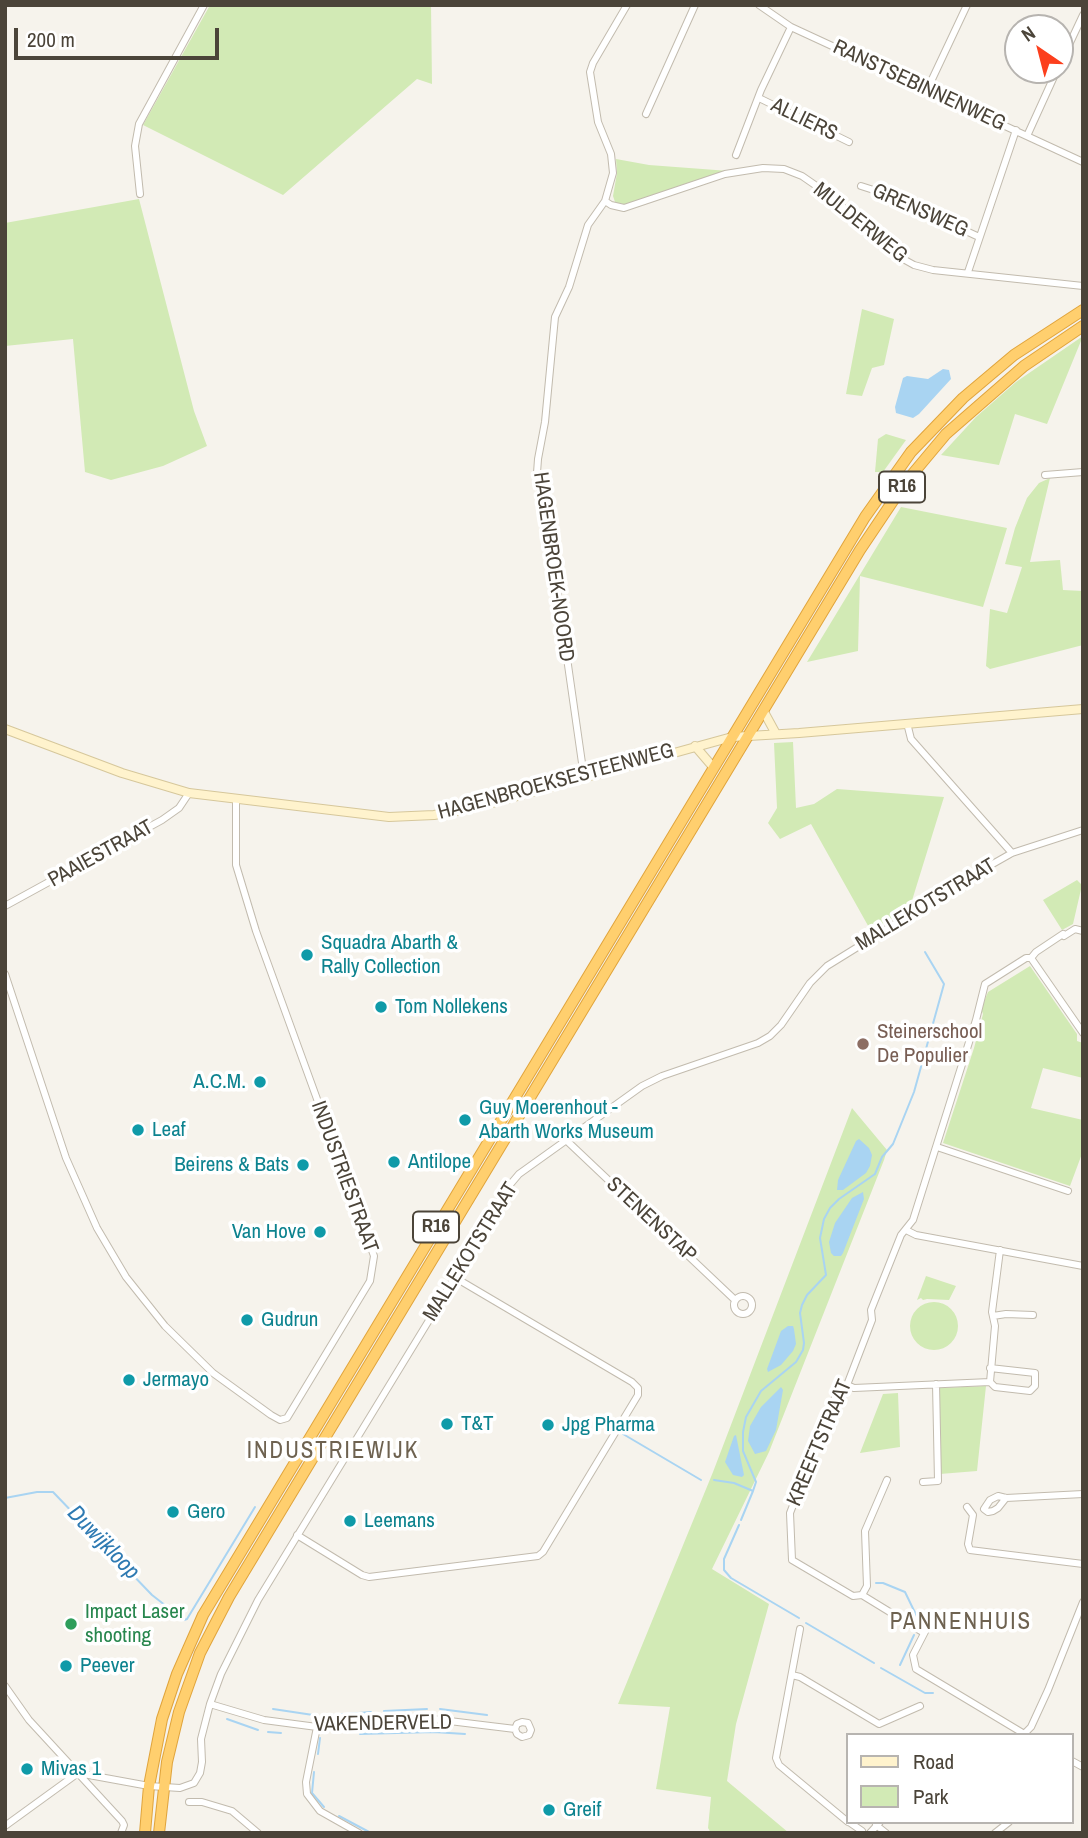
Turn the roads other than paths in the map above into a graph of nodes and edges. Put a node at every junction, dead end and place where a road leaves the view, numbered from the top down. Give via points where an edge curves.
1 (204, 5) edge
2 (627, 5) edge
3 (695, 5) edge
4 (759, 5) edge
5 (772, 5) edge
6 (967, 5) edge
7 (768, 12) junction
8 (1083, 15) edge
9 (791, 27) junction
10 (1074, 34) edge
11 (1051, 84) edge
12 (927, 90) junction
13 (759, 98) junction
14 (646, 114) dead end
15 (1016, 130) junction
16 (1027, 136) junction
17 (849, 142) dead end
18 (736, 155) dead end
19 (1083, 162) edge
20 (861, 186) dead end
21 (140, 194) dead end
22 (605, 201) junction
23 (979, 237) junction
24 (968, 272) junction
25 (1083, 286) edge
26 (1083, 310) edge
27 (1083, 326) edge
28 (1083, 472) edge
29 (1045, 475) dead end
30 (1083, 709) edge
31 (764, 712) junction
32 (907, 723) junction
33 (5, 729) edge
34 (750, 734) junction
35 (776, 734) junction
36 (732, 737) junction
37 (695, 746) junction
38 (713, 767) junction
39 (584, 777) junction
40 (189, 793) junction
41 (236, 799) junction
42 (1083, 830) edge
43 (1012, 853) junction
44 (5, 906) edge
45 (1083, 930) edge
46 (1031, 958) junction
47 (5, 974) edge
48 (1083, 1033) edge
49 (566, 1140) junction
50 (937, 1147) junction
51 (1068, 1191) dead end
52 (906, 1230) junction
53 (1000, 1250) junction
54 (1083, 1266) edge
55 (454, 1277) junction
56 (735, 1300) dead end
57 (1033, 1315) dead end
58 (993, 1316) junction
59 (990, 1368) junction
60 (990, 1382) junction
61 (936, 1384) junction
62 (847, 1385) junction
63 (887, 1480) dead end
64 (938, 1481) junction
65 (948, 1481) dead end
66 (923, 1482) dead end
67 (1083, 1494) edge
68 (1006, 1498) dead end
69 (967, 1507) dead end
70 (297, 1535) junction
71 (1083, 1564) edge
72 (862, 1595) junction
73 (1083, 1602) edge
74 (929, 1624) dead end
75 (800, 1629) dead end
76 (924, 1633) junction
77 (792, 1675) junction
78 (5, 1686) edge
79 (210, 1704) junction
80 (920, 1706) dead end
81 (317, 1727) junction
82 (515, 1729) dead end
83 (1023, 1733) edge
84 (1026, 1733) edge
85 (78, 1773) junction
86 (149, 1786) junction
87 (163, 1787) junction
88 (189, 1802) dead end
89 (846, 1820) edge
90 (878, 1824) edge
91 (5, 1826) edge
92 (254, 1831) edge
93 (121, 1833) edge
94 (145, 1833) edge
95 (159, 1833) edge
96 (359, 1833) edge
97 (870, 1833) edge
98 (886, 1833) edge

1 - 21 street via 139,124 135,146
2 - 22 street, HAGENBROEK-NOORD via 590,72 598,122 613,164
3 - 14 street
4 - 7 street, RANSTSEBINNENWEG
5 - 7 street
6 - 12 street
7 - 9 street, RANSTSEBINNENWEG
8 - 10 street
9 - 12 street, RANSTSEBINNENWEG
9 - 13 street, ALLIERS
11 - 16 street
12 - 15 street, RANSTSEBINNENWEG
13 - 17 street, ALLIERS
13 - 18 street, ALLIERS
15 - 16 street, RANSTSEBINNENWEG
15 - 23 street, GRENSWEG
16 - 19 street, RANSTSEBINNENWEG
20 - 23 street, GRENSWEG
22 - 24 street, MULDERWEG via 624,208 725,174 784,169 828,194 908,263
22 - 39 street, HAGENBROEK-NOORD via 588,225 555,317 537,473
23 - 24 street, GRENSWEG
24 - 25 street, MULDERWEG
26 - 36 highway, R16 via 987,376 911,452 871,506
27 - 31 highway, R16 via 989,394 921,462 860,550
28 - 29 street
30 - 32 street, HAGENBROEKSESTEENWEG
31 - 34 highway, R16
31 - 35 street
32 - 35 street, HAGENBROEKSESTEENWEG
32 - 43 street via 911,739
33 - 40 street, HAGENBROEKSESTEENWEG
34 - 35 street, HAGENBROEKSESTEENWEG
34 - 36 street, HAGENBROEKSESTEENWEG
34 - 87 highway, R16 via 224,1606 188,1683
36 - 37 street, HAGENBROEKSESTEENWEG
36 - 38 highway, R16
37 - 38 street
37 - 39 street, HAGENBROEKSESTEENWEG
38 - 86 highway, R16 via 203,1615 170,1692
39 - 41 street, HAGENBROEKSESTEENWEG via 433,815 390,817
40 - 41 street, HAGENBROEKSESTEENWEG
40 - 44 street, PAAIESTRAAT via 162,820
41 - 47 street, INDUSTRIESTRAAT via 236,865 374,1256 370,1281 286,1418 279,1420 213,1373 165,1326 126,1277 97,1228 66,1158
42 - 43 street, MALLEKOTSTRAAT
43 - 49 street, MALLEKOTSTRAAT via 827,965 770,1036 642,1086
45 - 46 street, KREEFTSTRAAT via 1063,935
46 - 48 street
46 - 50 street, KREEFTSTRAAT via 985,984
49 - 55 street, MALLEKOTSTRAAT via 508,1187
49 - 56 street, STENENSTAP
50 - 51 street
50 - 52 street, KREEFTSTRAAT
52 - 53 street
52 - 62 street, KREEFTSTRAAT via 871,1310 872,1320
53 - 54 street
53 - 58 street
55 - 70 street, MALLEKOTSTRAAT
55 - 70 street via 638,1388 638,1395 543,1552 369,1577
57 - 58 street
58 - 59 street
59 - 60 street
59 - 60 street via 1035,1373 1035,1386 1030,1391 995,1387
60 - 61 street
61 - 62 street
61 - 64 street
62 - 72 street, KREEFTSTRAAT via 838,1390 790,1513 792,1560 853,1596
63 - 72 street via 865,1531 867,1586
64 - 65 street
64 - 66 street
67 - 68 street
69 - 71 street via 973,1515 970,1550
70 - 79 street, MALLEKOTSTRAAT via 258,1600
72 - 76 street, KREEFTSTRAAT
73 - 84 street
74 - 76 street
75 - 77 street
76 - 83 street via 912,1655 916,1669
77 - 80 street via 878,1724
77 - 89 street via 777,1762
78 - 85 street
79 - 81 street, VAKENDERVELD via 264,1720
79 - 87 street, MALLEKOTSTRAAT via 198,1779 188,1787
81 - 82 street, VAKENDERVELD via 433,1719
81 - 96 street via 307,1794 320,1811
85 - 86 street, MALLEKOTSTRAAT
85 - 91 street
85 - 93 street via 122,1821
86 - 87 street, MALLEKOTSTRAAT
86 - 94 highway, R16
87 - 95 highway, R16
88 - 92 street via 232,1811
90 - 97 street
90 - 98 street

